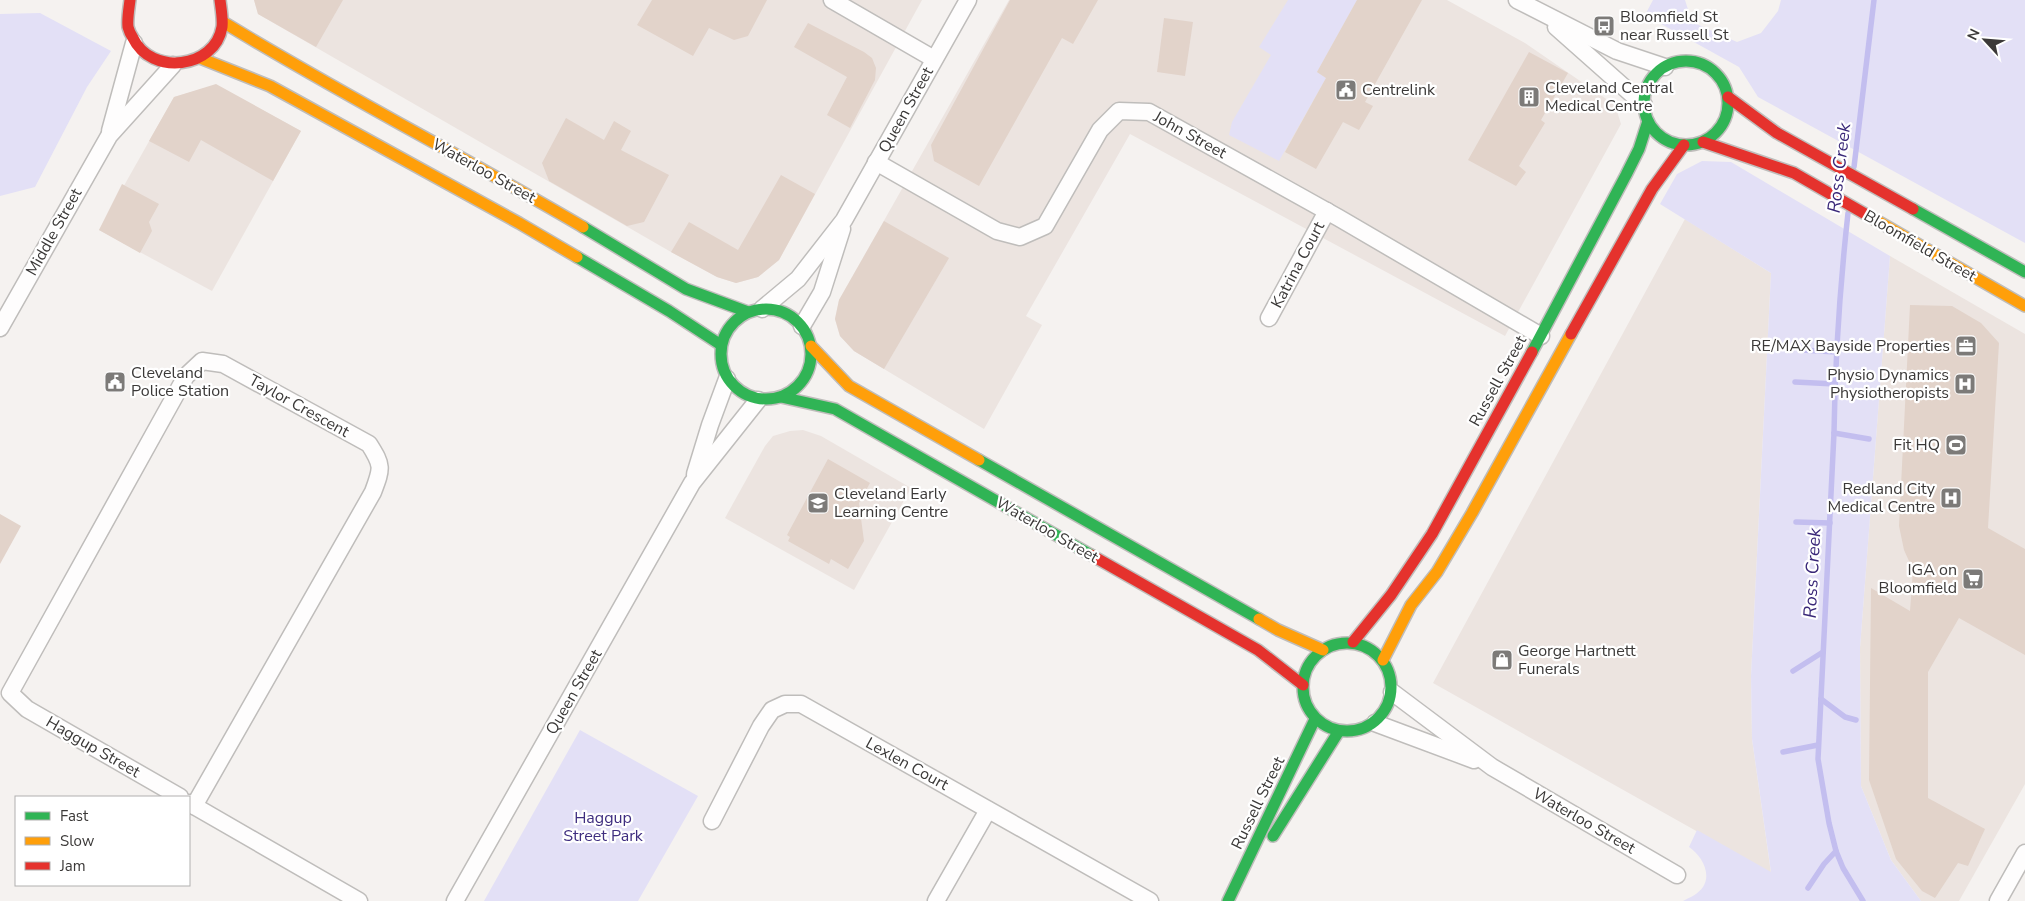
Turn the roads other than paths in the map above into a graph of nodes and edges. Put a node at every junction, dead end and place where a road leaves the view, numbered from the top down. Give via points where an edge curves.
1 (220, 0) edge
2 (832, 0) edge
3 (968, 0) edge
4 (1517, 0) edge
5 (125, 6) edge
6 (1541, 14) junction
7 (223, 22) junction
8 (134, 43) junction
9 (200, 58) junction
10 (934, 59) junction
11 (173, 65) junction
12 (1665, 67) junction
13 (1728, 97) junction
14 (1644, 105) junction
15 (1648, 121) junction
16 (109, 136) junction
17 (1703, 142) junction
18 (1684, 146) junction
19 (876, 162) junction
20 (1327, 211) junction
21 (844, 220) junction
22 (2025, 272) edge
23 (2025, 306) edge
24 (755, 310) junction
25 (1269, 318) dead end
26 (802, 326) junction
27 (0, 328) edge
28 (1541, 336) junction
29 (721, 345) junction
30 (811, 346) junction
31 (727, 379) junction
32 (781, 397) junction
33 (758, 400) junction
34 (692, 484) junction
35 (1353, 642) junction
36 (1323, 650) junction
37 (1383, 660) junction
38 (1302, 685) junction
39 (1392, 692) junction
40 (10, 693) joint
41 (1315, 719) junction
42 (1375, 722) junction
43 (1339, 731) junction
44 (1492, 767) junction
45 (178, 796) edge
46 (191, 804) edge
47 (988, 810) junction
48 (712, 821) dead end
49 (2025, 853) edge
50 (1677, 875) dead end
51 (359, 901) edge
52 (455, 901) edge
53 (936, 901) edge
54 (1150, 901) edge
55 (1230, 901) edge
56 (1998, 901) edge

1 - 7 main road
2 - 10 street
3 - 10 street, Queen Street
4 - 6 street
5 - 8 main road
6 - 12 street via 1617,51
6 - 14 street
7 - 9 main road via 219,36
7 - 24 main road, Waterloo Street via 686,290
8 - 11 main road via 158,62
8 - 16 street, Middle Street
9 - 11 main road
9 - 29 main road, Waterloo Street via 270,86 354,131 527,227
10 - 19 street, Queen Street
11 - 16 street, Middle Street
12 - 13 main road via 1677,62 1702,64 1721,80
12 - 14 main road via 1649,83
13 - 17 main road via 1728,111 1723,124
13 - 22 main road, Bloomfield Street via 1777,133
14 - 15 main road
15 - 18 main road via 1663,138
15 - 28 main road, Russell Street via 1639,149
16 - 27 street, Middle Street
17 - 18 main road
17 - 23 main road, Bloomfield Street via 1794,173
18 - 37 main road via 1652,189 1472,513 1437,572 1411,605
19 - 20 street, John Street via 997,231 1020,237 1045,226 1100,130 1119,111 1149,112
19 - 21 street, Queen Street
20 - 25 street, Katrina Court
20 - 28 street, John Street
21 - 24 street, Queen Street via 798,279
21 - 26 street, Queen Street via 822,292
24 - 26 main road via 777,310
24 - 29 main road via 736,320 726,331
26 - 30 main road
28 - 35 main road, Russell Street via 1432,534 1391,595
29 - 31 main road via 720,357
30 - 32 main road via 811,359 802,383
30 - 36 main road, Waterloo Street via 849,386 1278,630
31 - 33 main road via 735,389
31 - 34 street, Queen Street
32 - 33 main road
32 - 38 main road, Waterloo Street via 835,409 1258,650
33 - 34 street, Queen Street
34 - 52 street, Queen Street
35 - 36 main road
35 - 37 main road via 1367,647
36 - 38 main road via 1308,665
37 - 39 main road via 1390,674
38 - 41 main road via 1306,703
39 - 42 main road via 1385,711
39 - 44 street, Waterloo Street
40 - 45 street, Haggup Street via 27,709
40 - 46 street, Taylor Crescent via 186,376 202,362 223,364 369,444 381,471 373,492
41 - 43 main road
41 - 55 main road, Russell Street
42 - 43 main road via 1356,731
42 - 44 street, Waterloo Street
43 - 55 main road, Russell Street
44 - 50 street, Waterloo Street
46 - 51 street
47 - 48 street, Lexlen Court via 801,704 785,704 772,710 761,726
47 - 53 street
47 - 54 street, Lexlen Court
49 - 56 street

